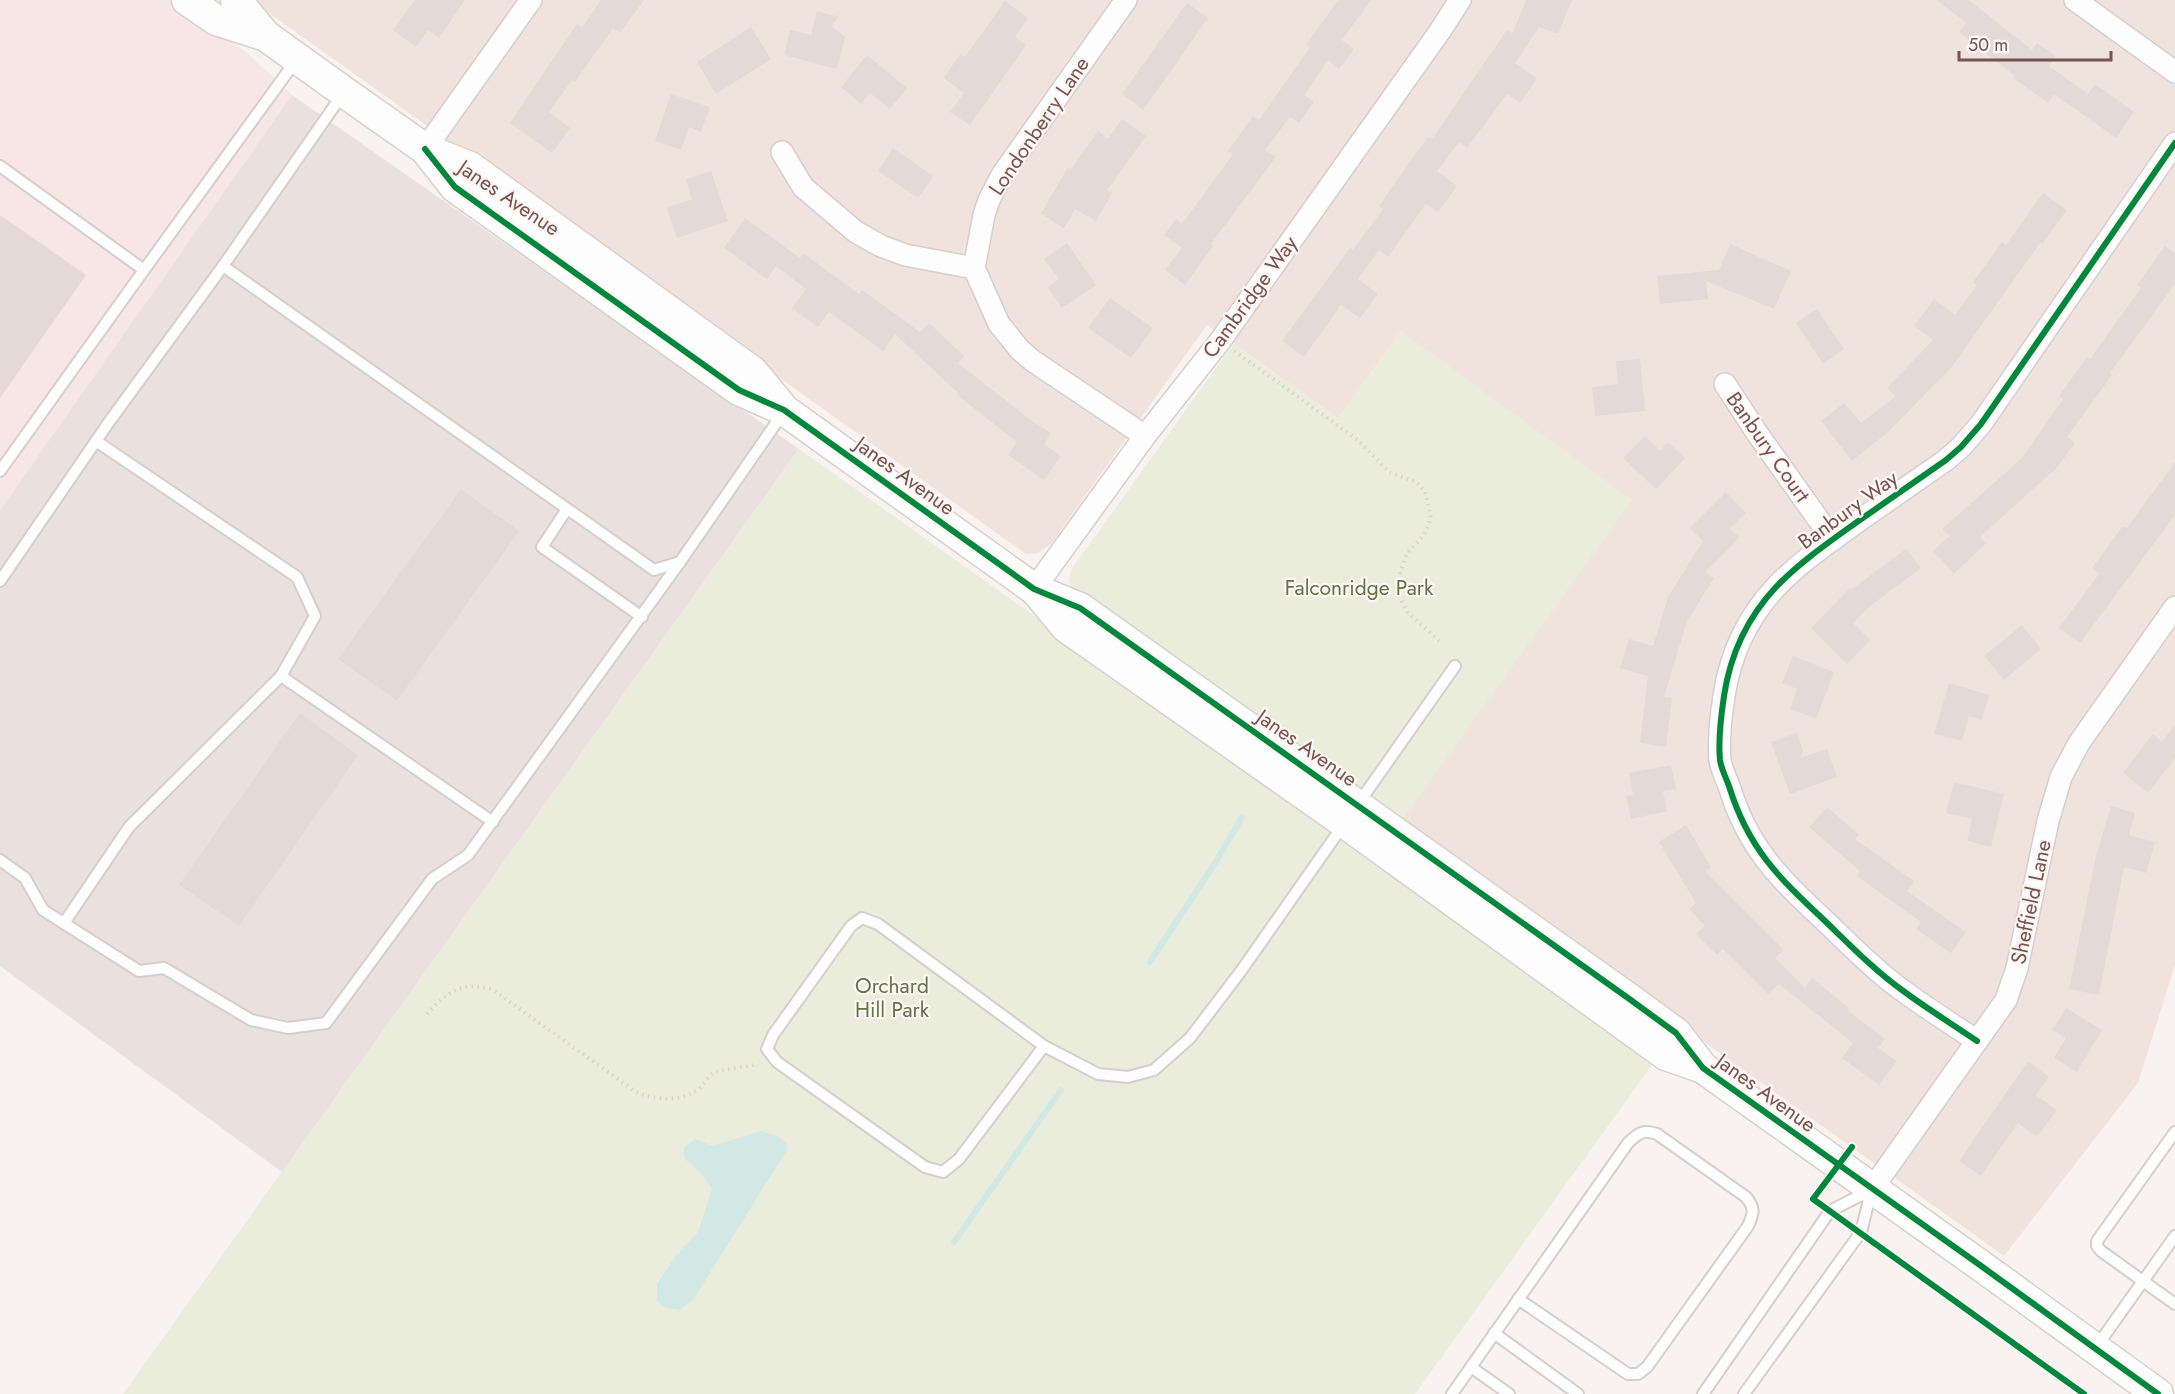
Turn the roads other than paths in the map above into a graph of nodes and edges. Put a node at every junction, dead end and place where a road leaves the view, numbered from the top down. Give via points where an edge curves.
1 (188, 0) edge
2 (236, 0) edge
3 (531, 0) edge
4 (1461, 0) edge
5 (2075, 0) edge
6 (1120, 2) edge
7 (266, 36) junction
8 (297, 58) junction
9 (2175, 72) edge
10 (344, 92) junction
11 (2175, 143) edge
12 (425, 149) junction
13 (782, 152) dead end
14 (0, 166) edge
15 (223, 266) junction
16 (974, 268) junction
17 (144, 270) junction
18 (1725, 384) dead end
19 (784, 410) junction
20 (1144, 436) junction
21 (96, 441) junction
22 (0, 471) edge
23 (567, 509) junction
24 (1833, 540) junction
25 (680, 562) junction
26 (0, 580) edge
27 (1034, 589) junction
28 (2175, 607) edge
29 (642, 617) junction
30 (1455, 666) dead end
31 (281, 676) junction
32 (1351, 813) junction
33 (493, 822) junction
34 (0, 860) edge
35 (64, 924) junction
36 (1977, 1041) junction
37 (1044, 1046) junction
38 (2175, 1132) edge
39 (1872, 1189) junction
40 (2175, 1236) edge
41 (2142, 1282) junction
42 (1518, 1299) junction
43 (2175, 1304) edge
44 (1494, 1334) junction
45 (2095, 1349) junction
46 (1471, 1367) junction
47 (1452, 1394) edge
48 (1509, 1394) edge
49 (1578, 1394) edge
50 (1703, 1394) edge
51 (1744, 1394) edge
52 (2158, 1394) edge

1 - 7 street, Janes Avenue via 216,20
2 - 7 street, Janes Avenue
3 - 12 street
4 - 20 street, Cambridge Way via 1220,341
5 - 9 street
6 - 16 street, Londonberry Lane via 1002,175 984,215
7 - 8 street, Janes Avenue
8 - 10 street, Janes Avenue
8 - 17 lane
10 - 12 street, Janes Avenue
10 - 15 lane
11 - 24 street, Banbury Way via 1981,424 1946,459
12 - 19 street, Janes Avenue via 470,167 753,372
13 - 16 street via 803,187 856,232 905,255
14 - 17 lane
15 - 21 lane
15 - 23 lane
16 - 20 street via 999,324 1020,350
17 - 22 lane
18 - 24 street, Banbury Court
19 - 25 lane
19 - 27 street, Janes Avenue
20 - 27 street, Cambridge Way
21 - 26 lane
21 - 31 lane via 297,577 315,616
23 - 25 lane via 654,570
23 - 29 lane via 542,547
24 - 36 street, Banbury Way via 1775,588 1745,631 1727,679 1720,760 1736,810 1780,878 1901,989
25 - 29 lane
27 - 32 street, Janes Avenue via 1080,608
28 - 36 street, Sheffield Lane via 2079,744 2061,777 2017,968 2006,1000
29 - 33 lane
30 - 32 lane
31 - 33 lane
31 - 35 lane via 129,827
32 - 37 lane via 1190,1038 1154,1070 1128,1077 1098,1074
32 - 39 street, Janes Avenue via 1676,1033 1703,1068
33 - 35 lane via 468,855 432,879 326,1023 288,1028 250,1020 164,968 138,971
34 - 35 lane via 25,878 43,910
36 - 39 street, Sheffield Lane
37 - 37 lane via 878,924 862,918 851,926 767,1049 777,1062 925,1167 943,1172 959,1159
38 - 41 lane via 2097,1241 2101,1251
39 - 45 street, Janes Avenue
39 - 50 lane via 1830,1211
39 - 51 lane via 1861,1232
40 - 41 lane
41 - 43 lane
41 - 45 lane
42 - 42 lane via 1639,1133 1647,1130 1657,1134 1753,1205 1754,1214 1748,1226 1647,1367 1638,1374 1628,1374
42 - 44 lane
44 - 46 lane
44 - 49 lane
45 - 52 street, Janes Avenue
46 - 47 lane
46 - 48 lane

